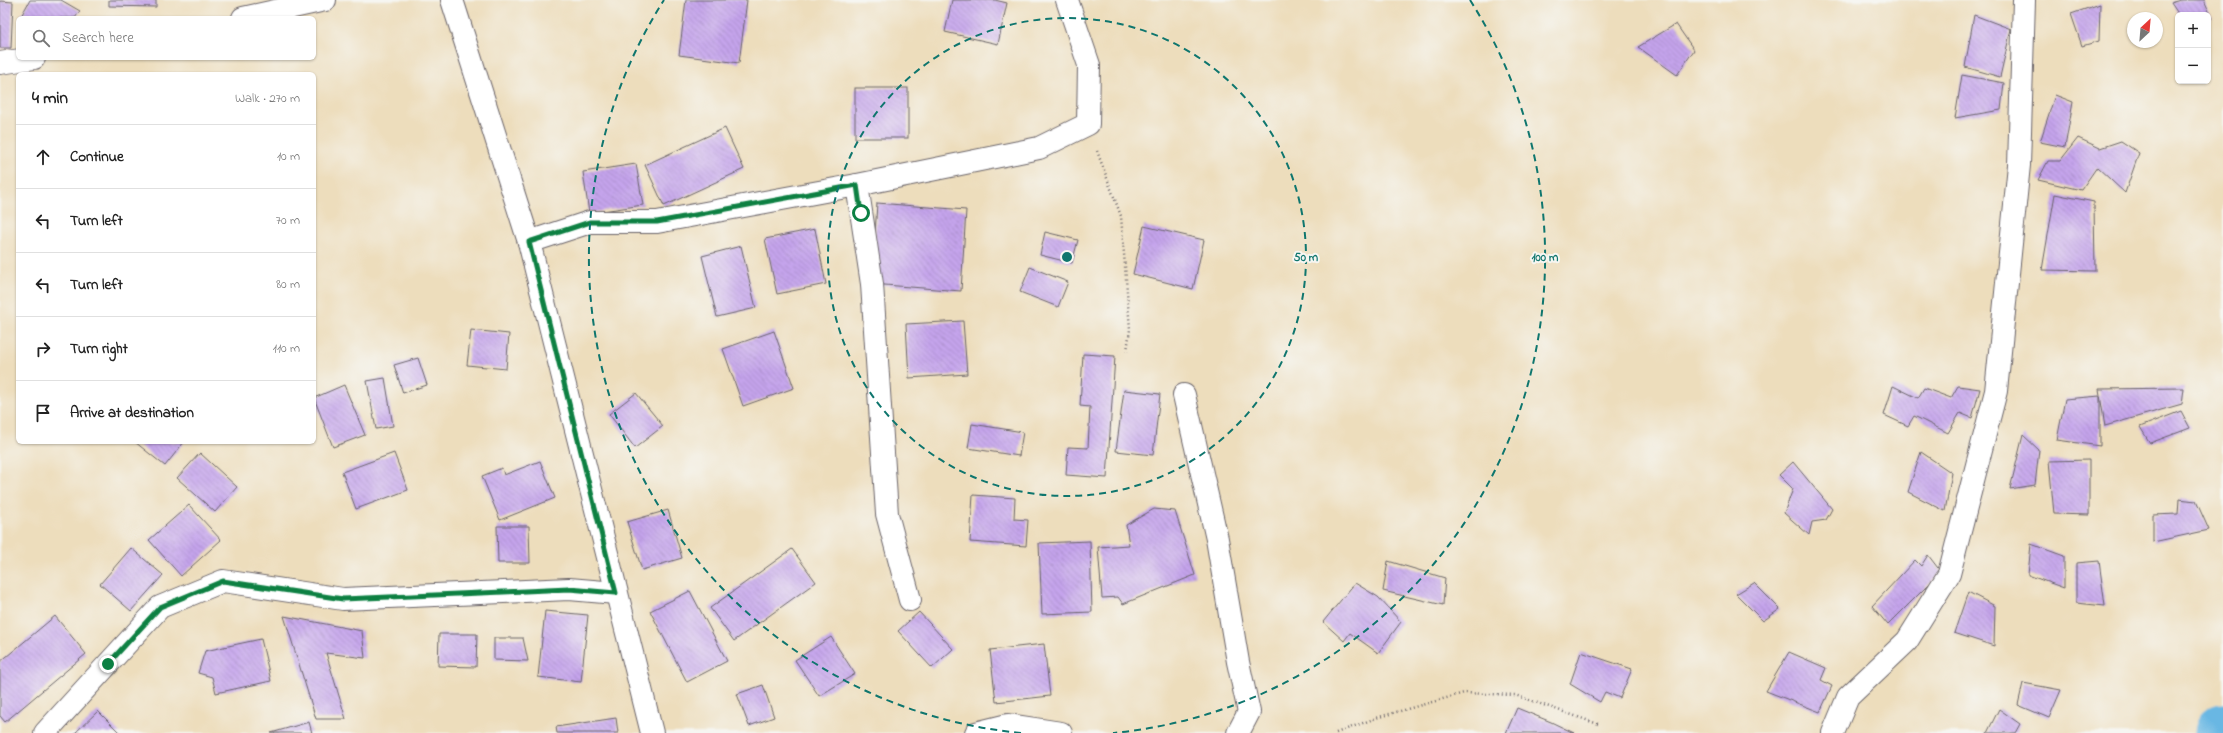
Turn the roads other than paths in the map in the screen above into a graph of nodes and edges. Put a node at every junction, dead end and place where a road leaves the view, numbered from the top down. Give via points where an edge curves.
1 (325, 0) edge
2 (452, 0) edge
3 (1067, 0) edge
4 (2024, 0) edge
5 (252, 16) edge
6 (20, 60) edge
7 (0, 63) edge
8 (857, 185) junction
9 (529, 242) junction
10 (1184, 395) dead end
11 (616, 593) junction
12 (910, 600) dead end
13 (45, 733) edge
14 (652, 733) edge
15 (976, 733) edge
16 (1060, 733) edge
17 (1238, 733) edge
18 (1833, 733) edge

1 - 5 street
2 - 9 street
3 - 8 street via 1089,65 1088,124 1039,148
4 - 18 street via 2019,165 1996,391 1949,574 1907,642 1848,698
6 - 7 street
8 - 9 street via 657,222 590,222
8 - 12 street via 872,284 888,514
9 - 11 street
10 - 17 street via 1217,539 1249,712
11 - 13 street via 569,589 343,599 223,581 160,607
11 - 14 street
15 - 16 street via 1008,725

